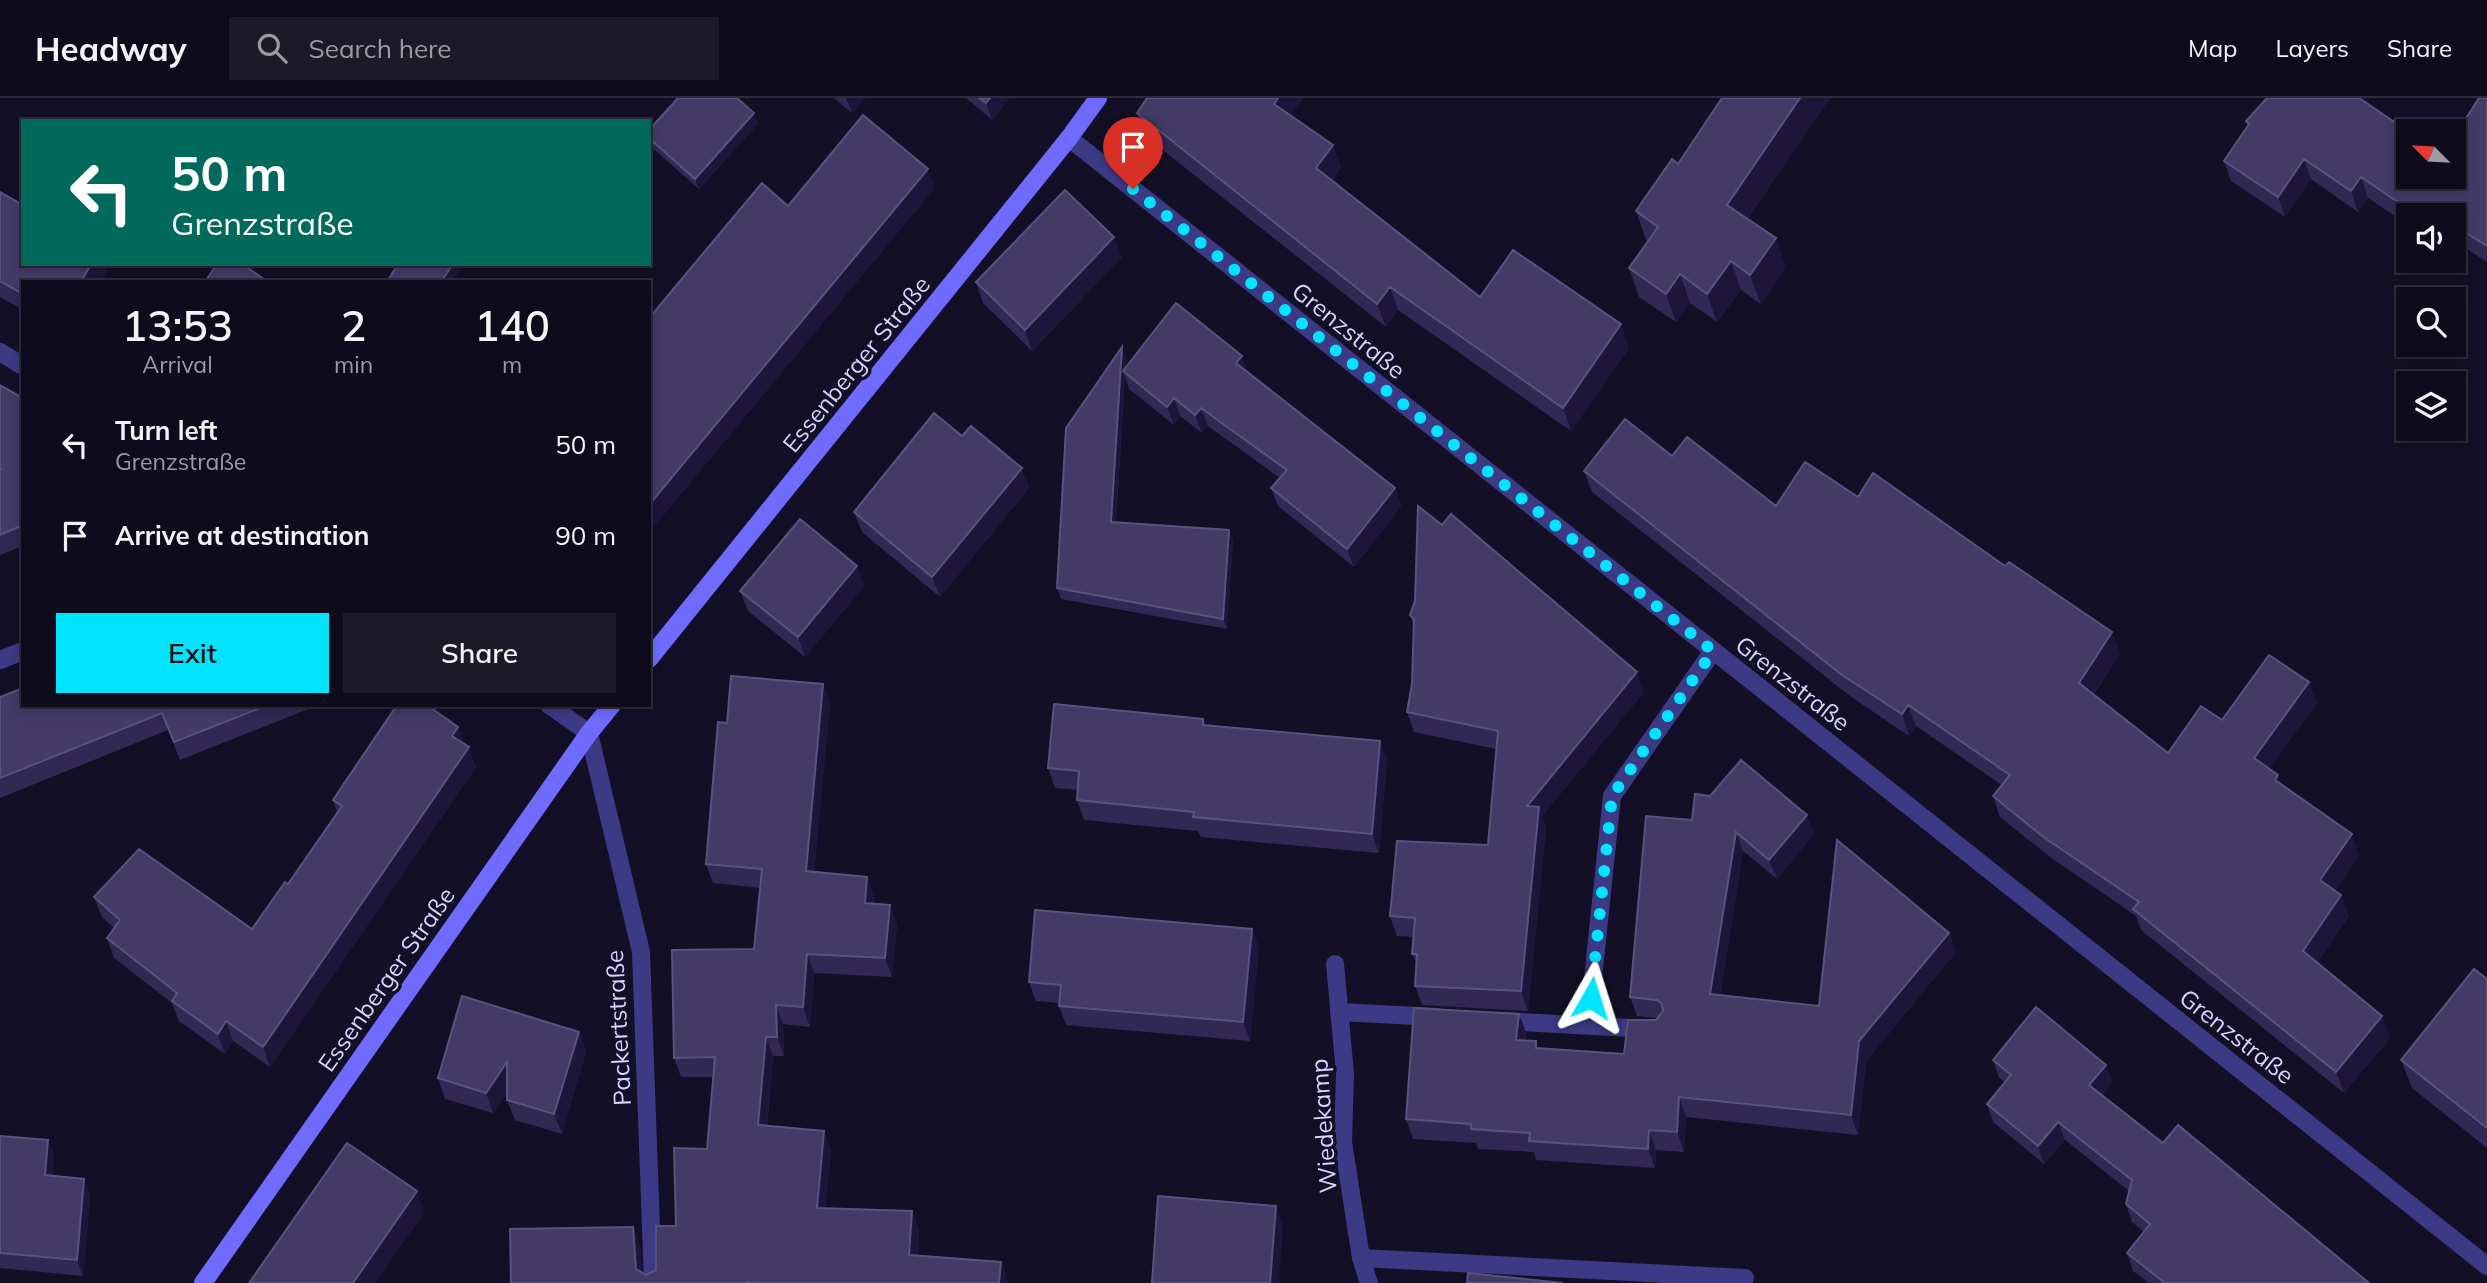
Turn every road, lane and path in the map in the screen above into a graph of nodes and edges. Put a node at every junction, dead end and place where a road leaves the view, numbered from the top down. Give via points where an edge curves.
1 (1098, 98) edge
2 (1069, 138) junction
3 (0, 352) edge
4 (21, 365) edge
5 (1713, 651) junction
6 (21, 652) edge
7 (651, 657) edge
8 (0, 660) edge
9 (552, 707) edge
10 (610, 707) edge
11 (589, 733) junction
12 (1335, 964) dead end
13 (1591, 998) dead end
14 (1339, 1012) junction
15 (1450, 1018) edge
16 (1478, 1019) edge
17 (1658, 1029) edge
18 (1360, 1258) junction
19 (2487, 1266) edge
20 (1745, 1278) dead end
21 (203, 1283) edge
22 (653, 1283) edge
23 (1369, 1283) edge

1 - 2 street, Essenberger Straße
2 - 5 street, Grenzstraße
2 - 7 street, Essenberger Straße
3 - 4 street
5 - 13 street via 1612,796
5 - 19 street, Grenzstraße
6 - 8 street
9 - 11 street
10 - 11 street, Essenberger Straße
11 - 21 street, Essenberger Straße
11 - 22 street, Packertstraße via 641,951
12 - 14 street, Wiedekamp
14 - 15 street
14 - 18 street, Wiedekamp via 1345,1074 1343,1142
16 - 17 street
18 - 20 street
18 - 23 street, Wiedekamp

